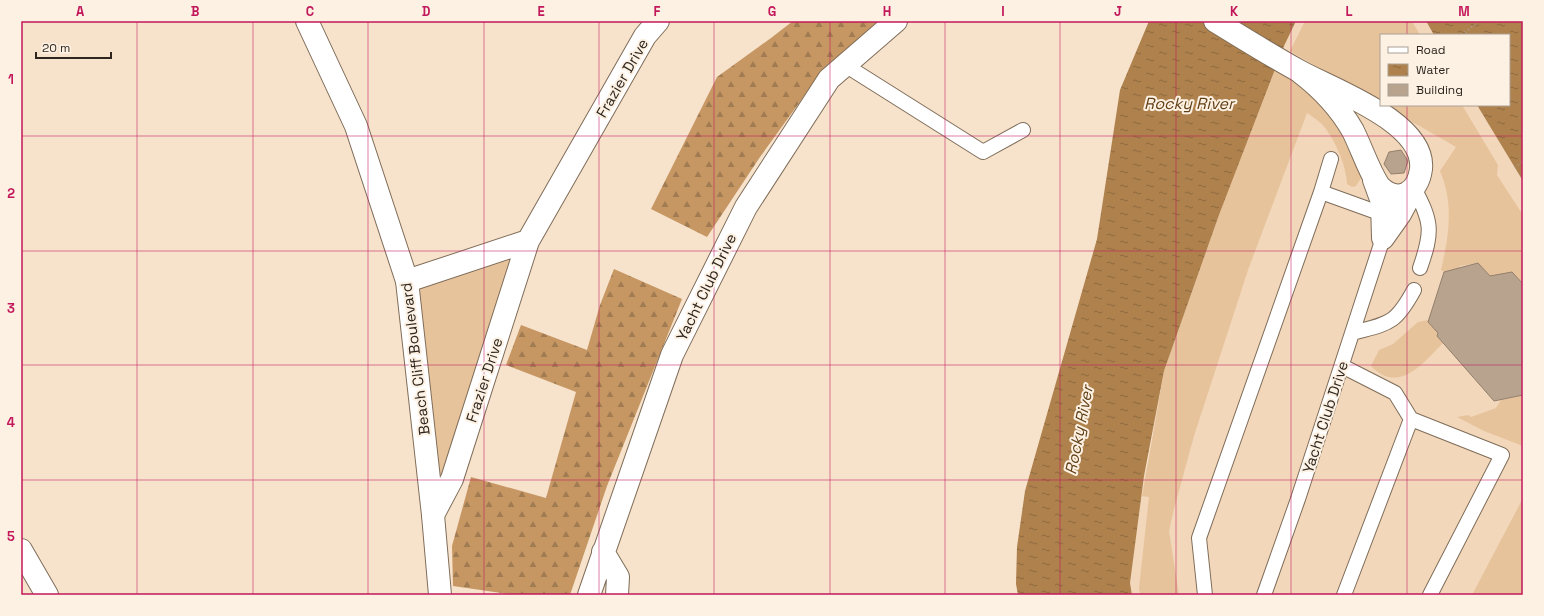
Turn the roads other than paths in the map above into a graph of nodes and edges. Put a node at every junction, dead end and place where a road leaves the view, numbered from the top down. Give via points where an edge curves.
1 (307, 21) edge
2 (658, 21) edge
3 (896, 21) edge
4 (1215, 21) edge
5 (845, 65) junction
6 (1300, 72) junction
7 (1024, 130) dead end
8 (1331, 160) dead end
9 (1373, 177) junction
10 (1414, 188) junction
11 (1321, 192) junction
12 (1382, 214) junction
13 (1383, 238) junction
14 (528, 241) junction
15 (1420, 268) dead end
16 (408, 281) junction
17 (1414, 290) dead end
18 (1352, 333) junction
19 (1342, 366) junction
20 (1411, 419) junction
21 (433, 515) junction
22 (21, 550) edge
23 (603, 552) junction
24 (47, 595) edge
25 (440, 595) edge
26 (589, 595) edge
27 (617, 595) edge
28 (1205, 595) edge
29 (1264, 595) edge
30 (1344, 595) edge
31 (1430, 595) edge

1 - 16 street, Beach Cliff Boulevard via 356,126
2 - 14 street, Frazier Drive via 645,36
3 - 5 street, Yacht Club Drive
4 - 6 street, Yacht Club Drive
5 - 7 lane via 983,152
5 - 23 street, Yacht Club Drive via 829,79 746,207 672,355
6 - 9 street, Yacht Club Drive via 1337,107 1352,130
6 - 10 street, Yacht Club Drive via 1356,98 1406,134 1417,146 1422,160 1420,175
8 - 11 lane
9 - 10 street, Yacht Club Drive via 1386,193 1396,196 1405,195
9 - 12 street, Yacht Club Drive via 1382,202
10 - 13 street, Yacht Club Drive
10 - 15 lane via 1426,211 1429,229
11 - 12 lane
11 - 28 lane via 1199,538
12 - 13 street, Yacht Club Drive
13 - 18 lane, Yacht Club Drive
14 - 16 street
14 - 21 street, Frazier Drive via 452,479
16 - 21 street, Beach Cliff Boulevard
17 - 18 lane via 1403,310 1388,323
18 - 19 lane, Yacht Club Drive
19 - 20 lane via 1395,393
19 - 29 lane, Yacht Club Drive
20 - 30 lane
20 - 31 lane via 1502,455
21 - 25 street, Beach Cliff Boulevard
22 - 24 street
23 - 26 street, Yacht Club Drive
23 - 27 street via 618,577

